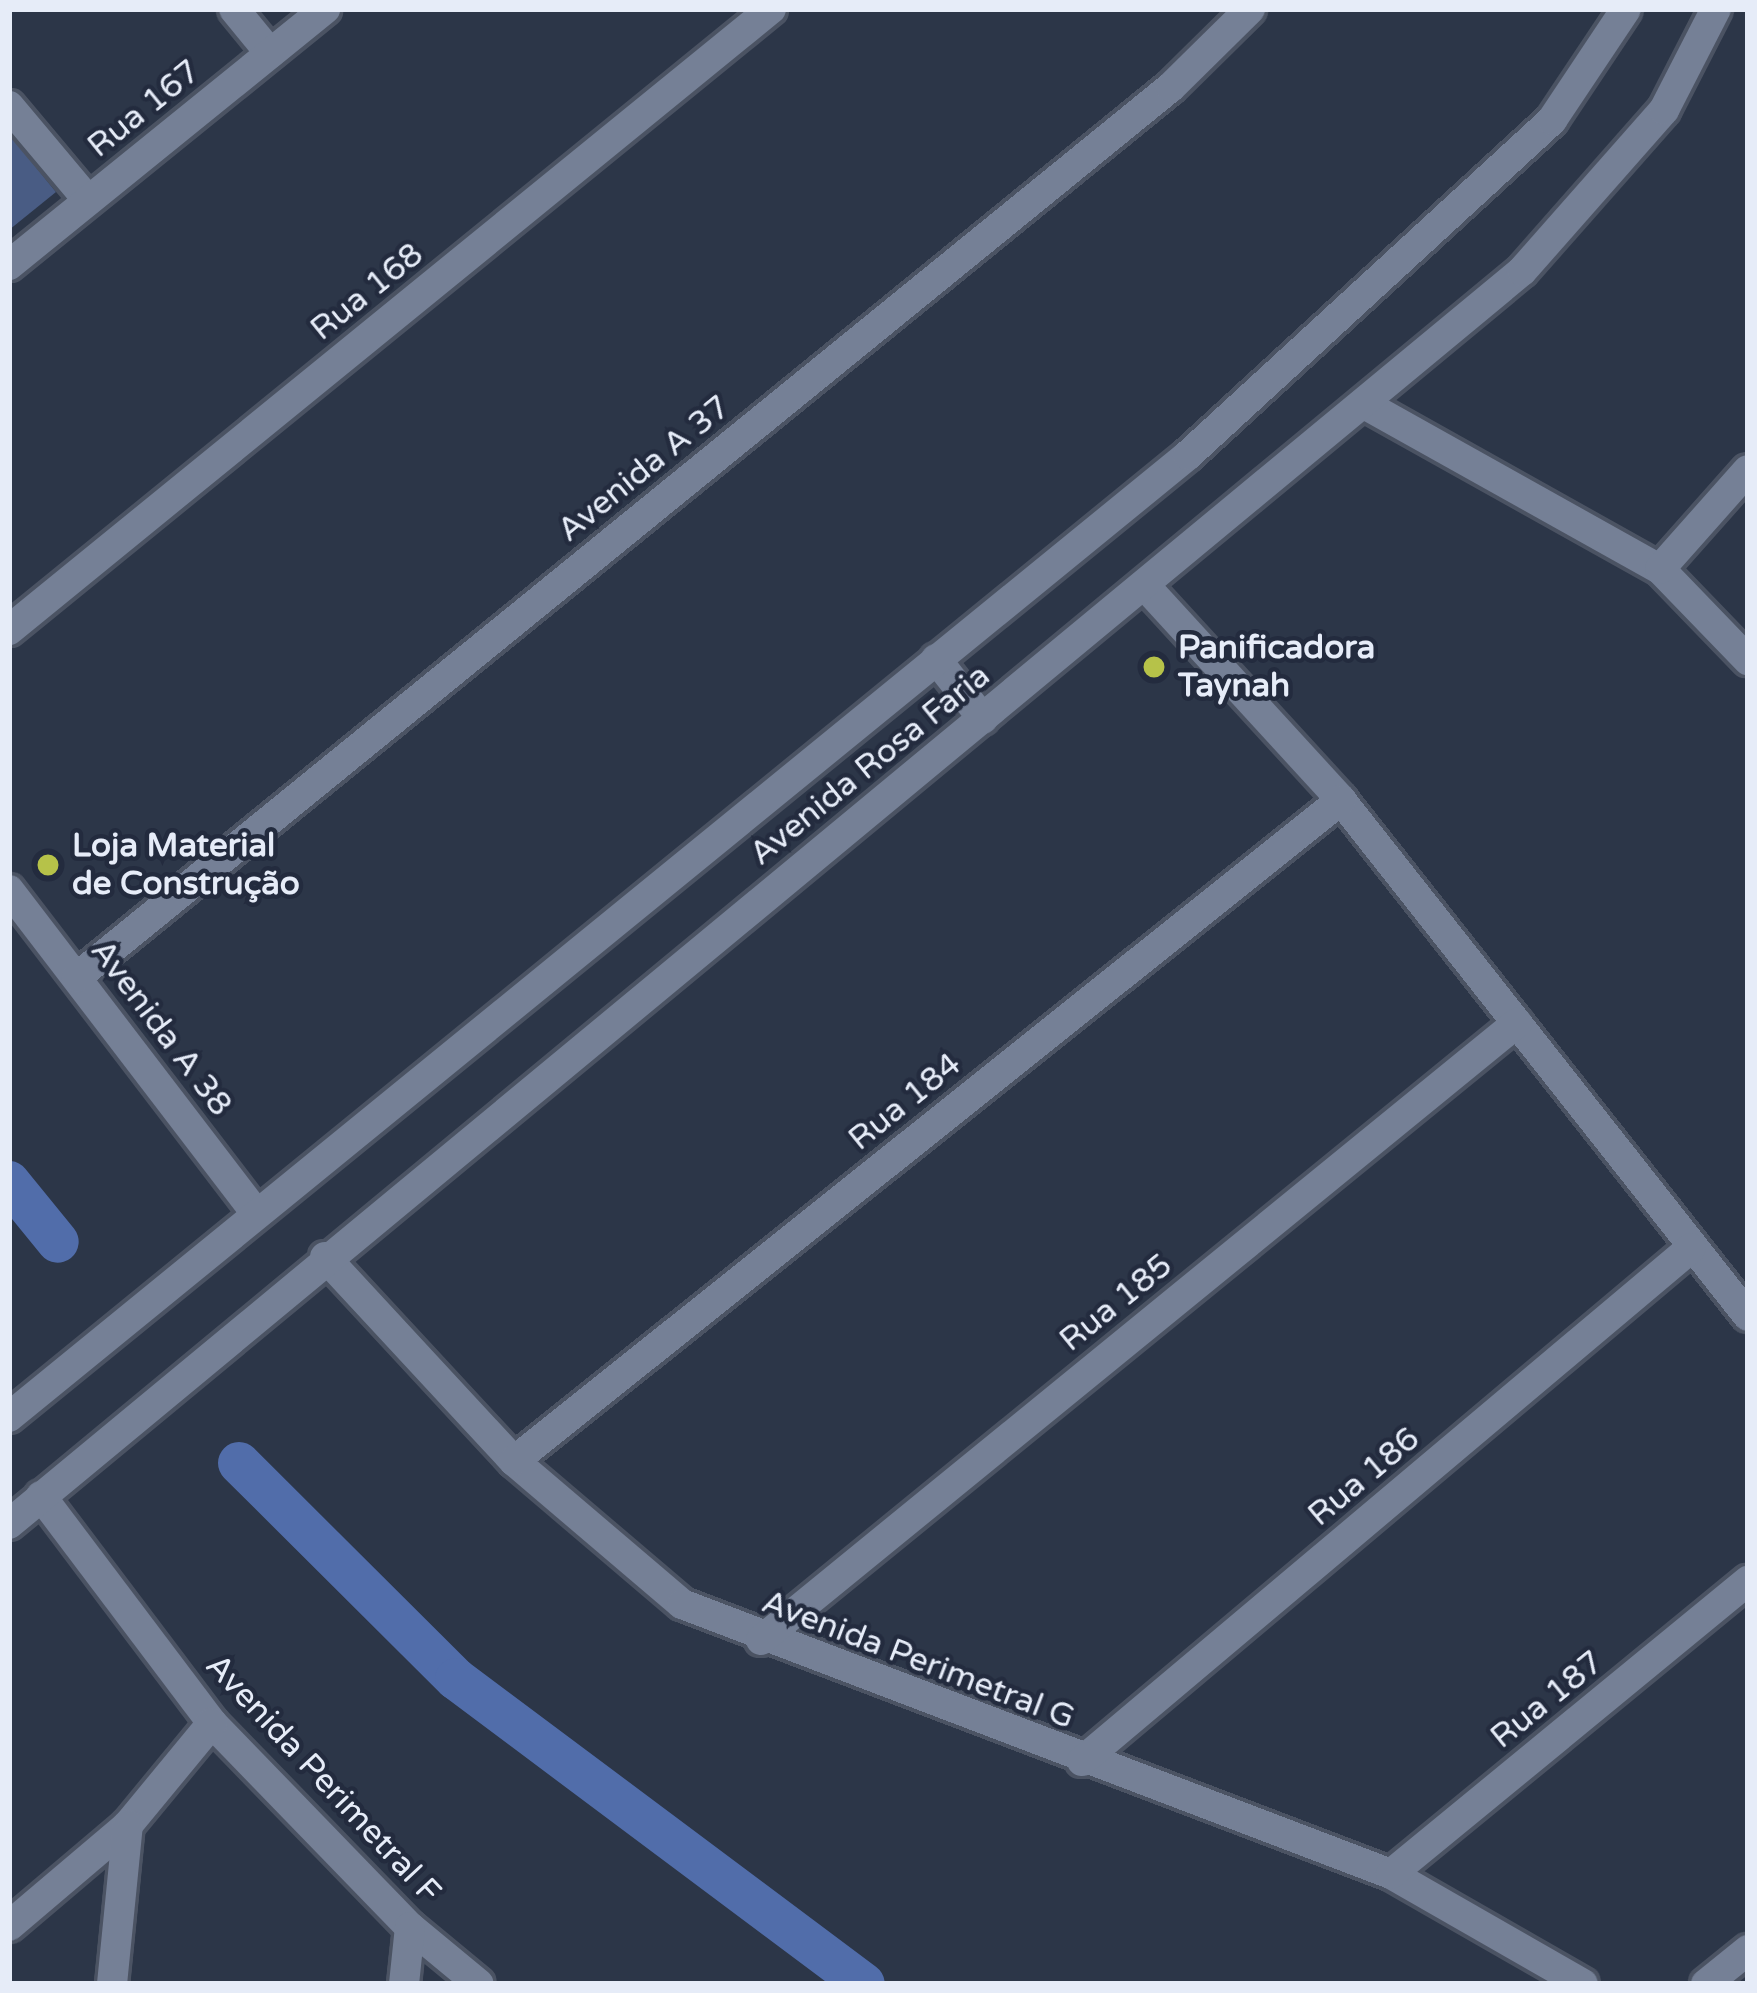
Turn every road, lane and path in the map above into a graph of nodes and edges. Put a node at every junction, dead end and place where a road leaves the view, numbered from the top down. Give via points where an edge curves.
1 (234, 9) edge
2 (326, 9) edge
3 (771, 9) edge
4 (1250, 9) edge
5 (1626, 9) edge
6 (1716, 9) edge
7 (270, 53) junction
8 (9, 106) edge
9 (88, 200) junction
10 (9, 265) edge
11 (1366, 405) junction
12 (1748, 470) edge
13 (1660, 569) junction
14 (1147, 588) junction
15 (9, 631) edge
16 (936, 659) junction
17 (1748, 660) edge
18 (983, 719) junction
19 (1342, 800) junction
20 (9, 890) edge
21 (77, 977) junction
22 (1517, 1023) junction
23 (254, 1210) junction
24 (1691, 1248) junction
25 (325, 1257) junction
26 (1748, 1316) edge
27 (9, 1417) edge
28 (514, 1461) junction
29 (41, 1496) junction
30 (9, 1524) edge
31 (1748, 1582) edge
32 (761, 1640) junction
33 (212, 1723) junction
34 (1082, 1761) junction
35 (128, 1825) junction
36 (1391, 1874) junction
37 (9, 1926) edge
38 (410, 1927) junction
39 (1748, 1950) edge
40 (112, 1984) edge
41 (404, 1984) edge
42 (479, 1984) edge
43 (1583, 1984) edge
44 (1706, 1984) edge

1 - 7 street
2 - 7 street, Rua 167
3 - 15 street, Rua 168
4 - 21 street, Avenida A 37 via 1172,87
5 - 16 street, Avenida Rosa Faria via 1552,120 1472,200 1188,454
6 - 11 street, Avenida Rosa Faria via 1664,110 1611,180
7 - 9 street, Rua 167
8 - 9 street
9 - 10 street, Rua 167
11 - 13 street
11 - 14 street, Avenida Rosa Faria
12 - 13 street
13 - 17 street
14 - 18 street, Avenida Rosa Faria
14 - 19 street
16 - 18 street
16 - 23 street, Avenida Rosa Faria
18 - 25 street, Avenida Rosa Faria
19 - 22 street
19 - 28 street, Rua 184
20 - 21 street, Avenida A 38
21 - 23 street, Avenida A 38
22 - 24 street
22 - 32 street, Rua 185
23 - 27 street, Avenida Rosa Faria
24 - 26 street
24 - 34 street, Rua 186
25 - 28 street, Avenida Perimetral G
25 - 29 street, Avenida Rosa Faria
28 - 32 street, Avenida Perimetral G via 682,1604
29 - 30 street, Avenida Rosa Faria
29 - 33 street, Avenida Perimetral F
31 - 36 street, Rua 187
32 - 34 street, Avenida Perimetral G
33 - 35 street
33 - 38 street, Avenida Perimetral F
34 - 36 street, Avenida Perimetral G
35 - 37 street
35 - 40 street
36 - 43 street, Avenida Perimetral G
38 - 41 street
38 - 42 street, Avenida Perimetral F
39 - 44 street

